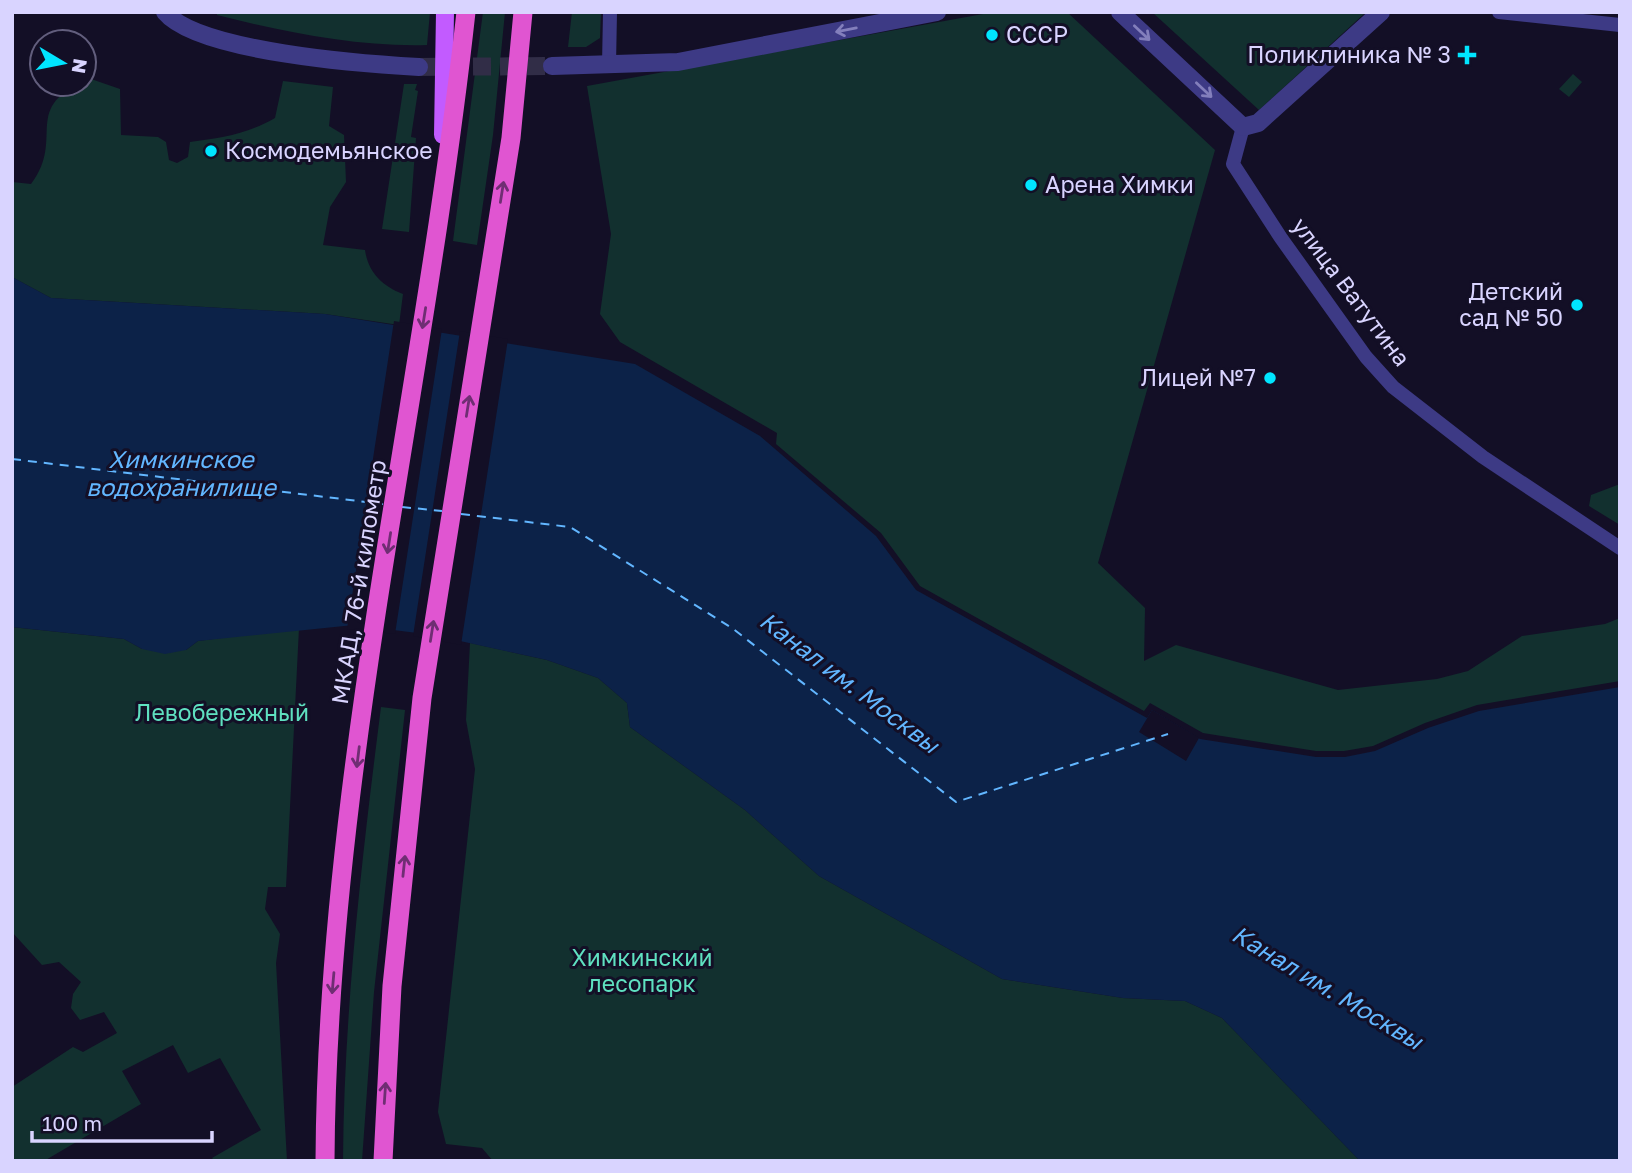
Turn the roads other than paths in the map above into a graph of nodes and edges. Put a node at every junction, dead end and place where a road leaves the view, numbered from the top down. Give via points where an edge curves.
1 (165, 12) edge
2 (445, 12) edge
3 (466, 12) edge
4 (523, 12) edge
5 (610, 12) edge
6 (937, 12) edge
7 (1120, 12) edge
8 (1381, 12) edge
9 (1499, 12) edge
10 (1620, 25) edge
11 (609, 65) junction
12 (552, 66) tunnel mouth
13 (419, 67) tunnel mouth
14 (1243, 127) junction
15 (442, 202) junction
16 (1620, 548) edge
17 (325, 1161) edge
18 (383, 1161) edge

1 - 13 street via 177,23 213,38 311,56
2 - 15 main road
3 - 15 highway, МКАД, 76-й километр
18 -> 4 highway via 392,986 422,698 511,138
5 - 11 street
6 -> 11 street via 678,62
7 -> 14 street
8 - 14 street via 1258,123
9 - 10 street
11 - 12 street
14 - 16 street, улица Ватутина via 1233,164 1281,238 1384,377 1419,410 1483,457
15 -> 17 highway, МКАД, 76-й километр via 366,689 332,991

